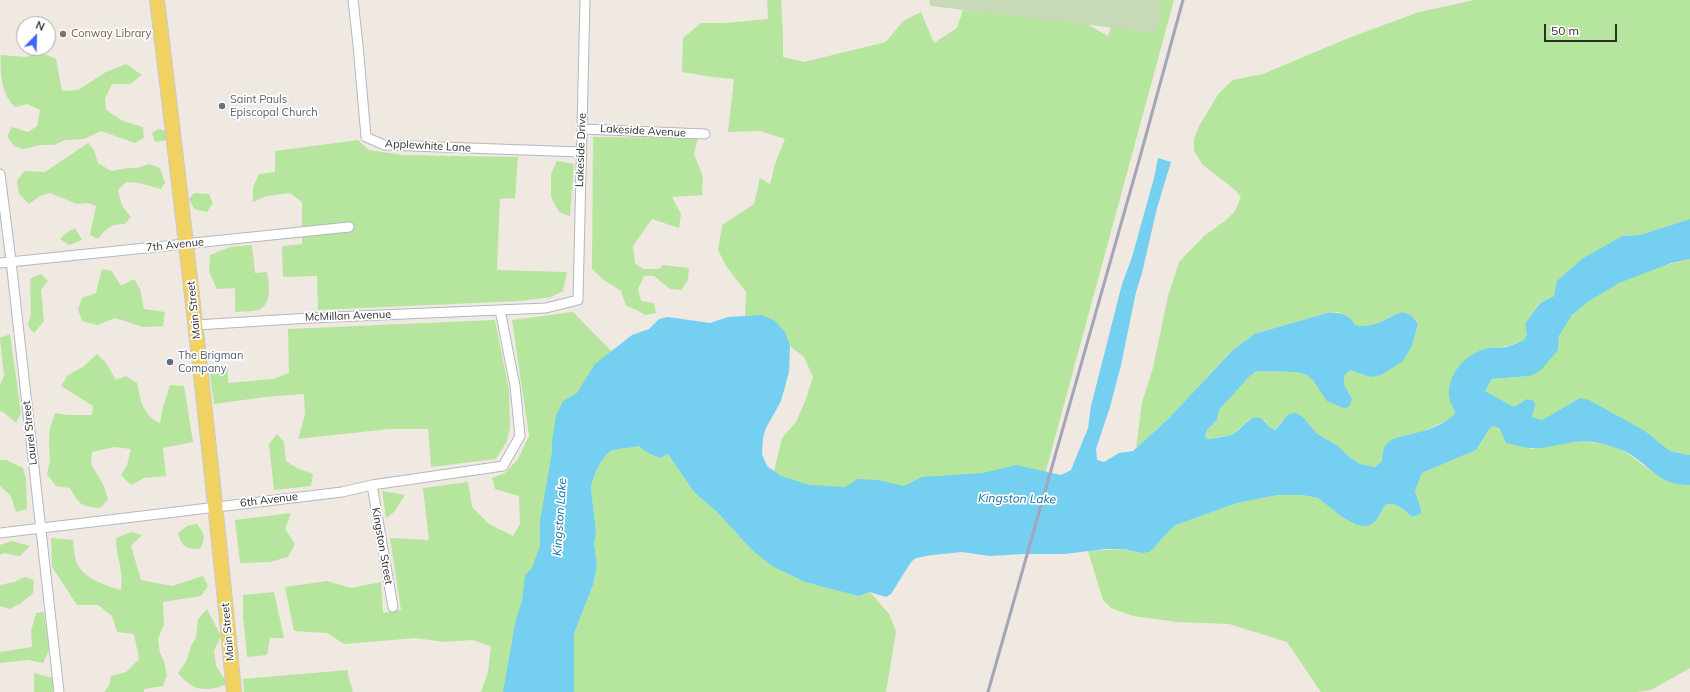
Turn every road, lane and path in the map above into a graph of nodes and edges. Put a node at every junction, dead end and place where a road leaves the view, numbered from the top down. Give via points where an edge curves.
1 (157, 0) edge
2 (353, 0) edge
3 (585, 0) edge
4 (582, 129) junction
5 (705, 134) dead end
6 (581, 152) junction
7 (0, 174) edge
8 (349, 227) dead end
9 (187, 244) junction
10 (11, 261) junction
11 (0, 262) edge
12 (578, 300) joint
13 (500, 310) junction
14 (196, 325) junction
15 (372, 485) junction
16 (216, 507) junction
17 (40, 528) junction
18 (0, 533) edge
19 (393, 607) dead end
20 (59, 692) edge
21 (234, 692) edge

1 - 9 main road, Main Street
2 - 6 street, Applewhite Lane via 366,137 384,145
3 - 4 street, Lakeside Drive
4 - 5 street, Lakeside Avenue
4 - 6 street, Lakeside Drive
6 - 12 street, Lakeside Drive
7 - 10 street, Laurel Street
8 - 9 street, 7th Avenue
9 - 10 street, 7th Avenue
9 - 14 main road, Main Street
10 - 11 street, 7th Avenue
10 - 17 street, Laurel Street
12 - 13 street, McMillan Avenue via 546,308
13 - 14 street, McMillan Avenue
13 - 15 street, 6th Avenue via 515,386 520,436 503,466
14 - 16 main road, Main Street
15 - 16 street, 6th Avenue via 342,492
15 - 19 street, Kingston Street
16 - 17 street, 6th Avenue
16 - 21 main road, Main Street
17 - 18 street, 6th Avenue
17 - 20 street, Laurel Street

